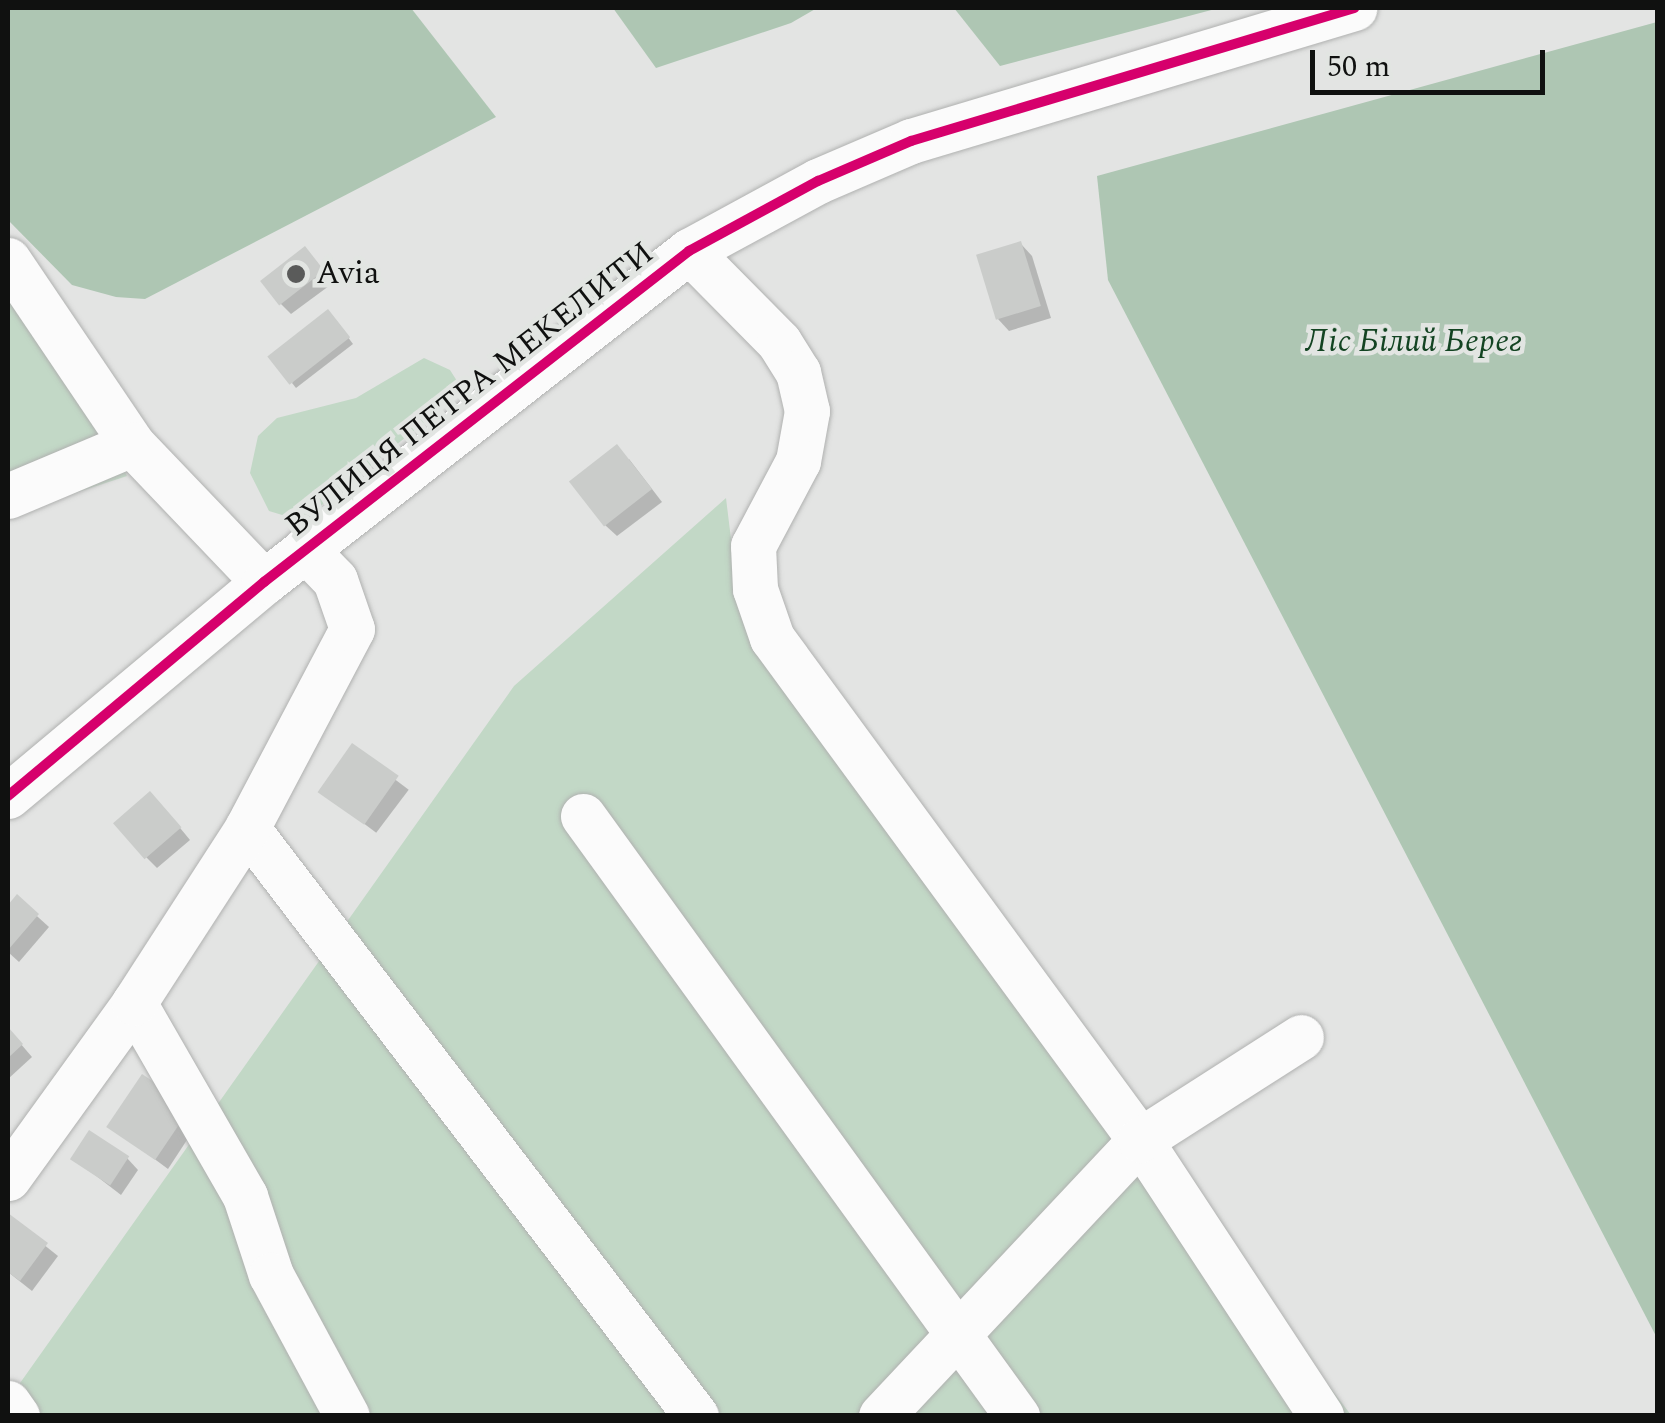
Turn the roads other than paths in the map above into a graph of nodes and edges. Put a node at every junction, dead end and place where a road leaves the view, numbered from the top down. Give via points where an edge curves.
1 (1355, 8) edge
2 (689, 251) junction
3 (8, 260) edge
4 (132, 444) junction
5 (8, 496) edge
6 (305, 550) junction
7 (264, 582) junction
8 (8, 796) edge
9 (584, 816) dead end
10 (247, 828) junction
11 (134, 1003) junction
12 (1301, 1037) dead end
13 (1140, 1140) junction
14 (8, 1178) edge
15 (956, 1339) junction
16 (8, 1403) edge
17 (17, 1416) edge
18 (347, 1416) edge
19 (696, 1416) edge
20 (881, 1416) edge
21 (1017, 1416) edge
22 (1320, 1416) edge

1 - 2 street, ВУЛИЦЯ ПЕТРА МЕКЕЛИТИ via 911,141 818,181
2 - 6 street, ВУЛИЦЯ ПЕТРА МЕКЕЛИТИ
2 - 13 street via 780,342 798,372 807,411 798,462 753,546 755,589 772,638
3 - 4 street
4 - 5 street
4 - 7 street
6 - 7 street, ВУЛИЦЯ ПЕТРА МЕКЕЛИТИ
6 - 10 street via 336,580 352,629
7 - 8 street, ВУЛИЦЯ ПЕТРА МЕКЕЛИТИ
9 - 15 street
10 - 11 street
10 - 19 street
11 - 14 street
11 - 18 street via 245,1196 271,1275
12 - 13 street
13 - 15 street
13 - 22 street
15 - 20 street
15 - 21 street
16 - 17 street

